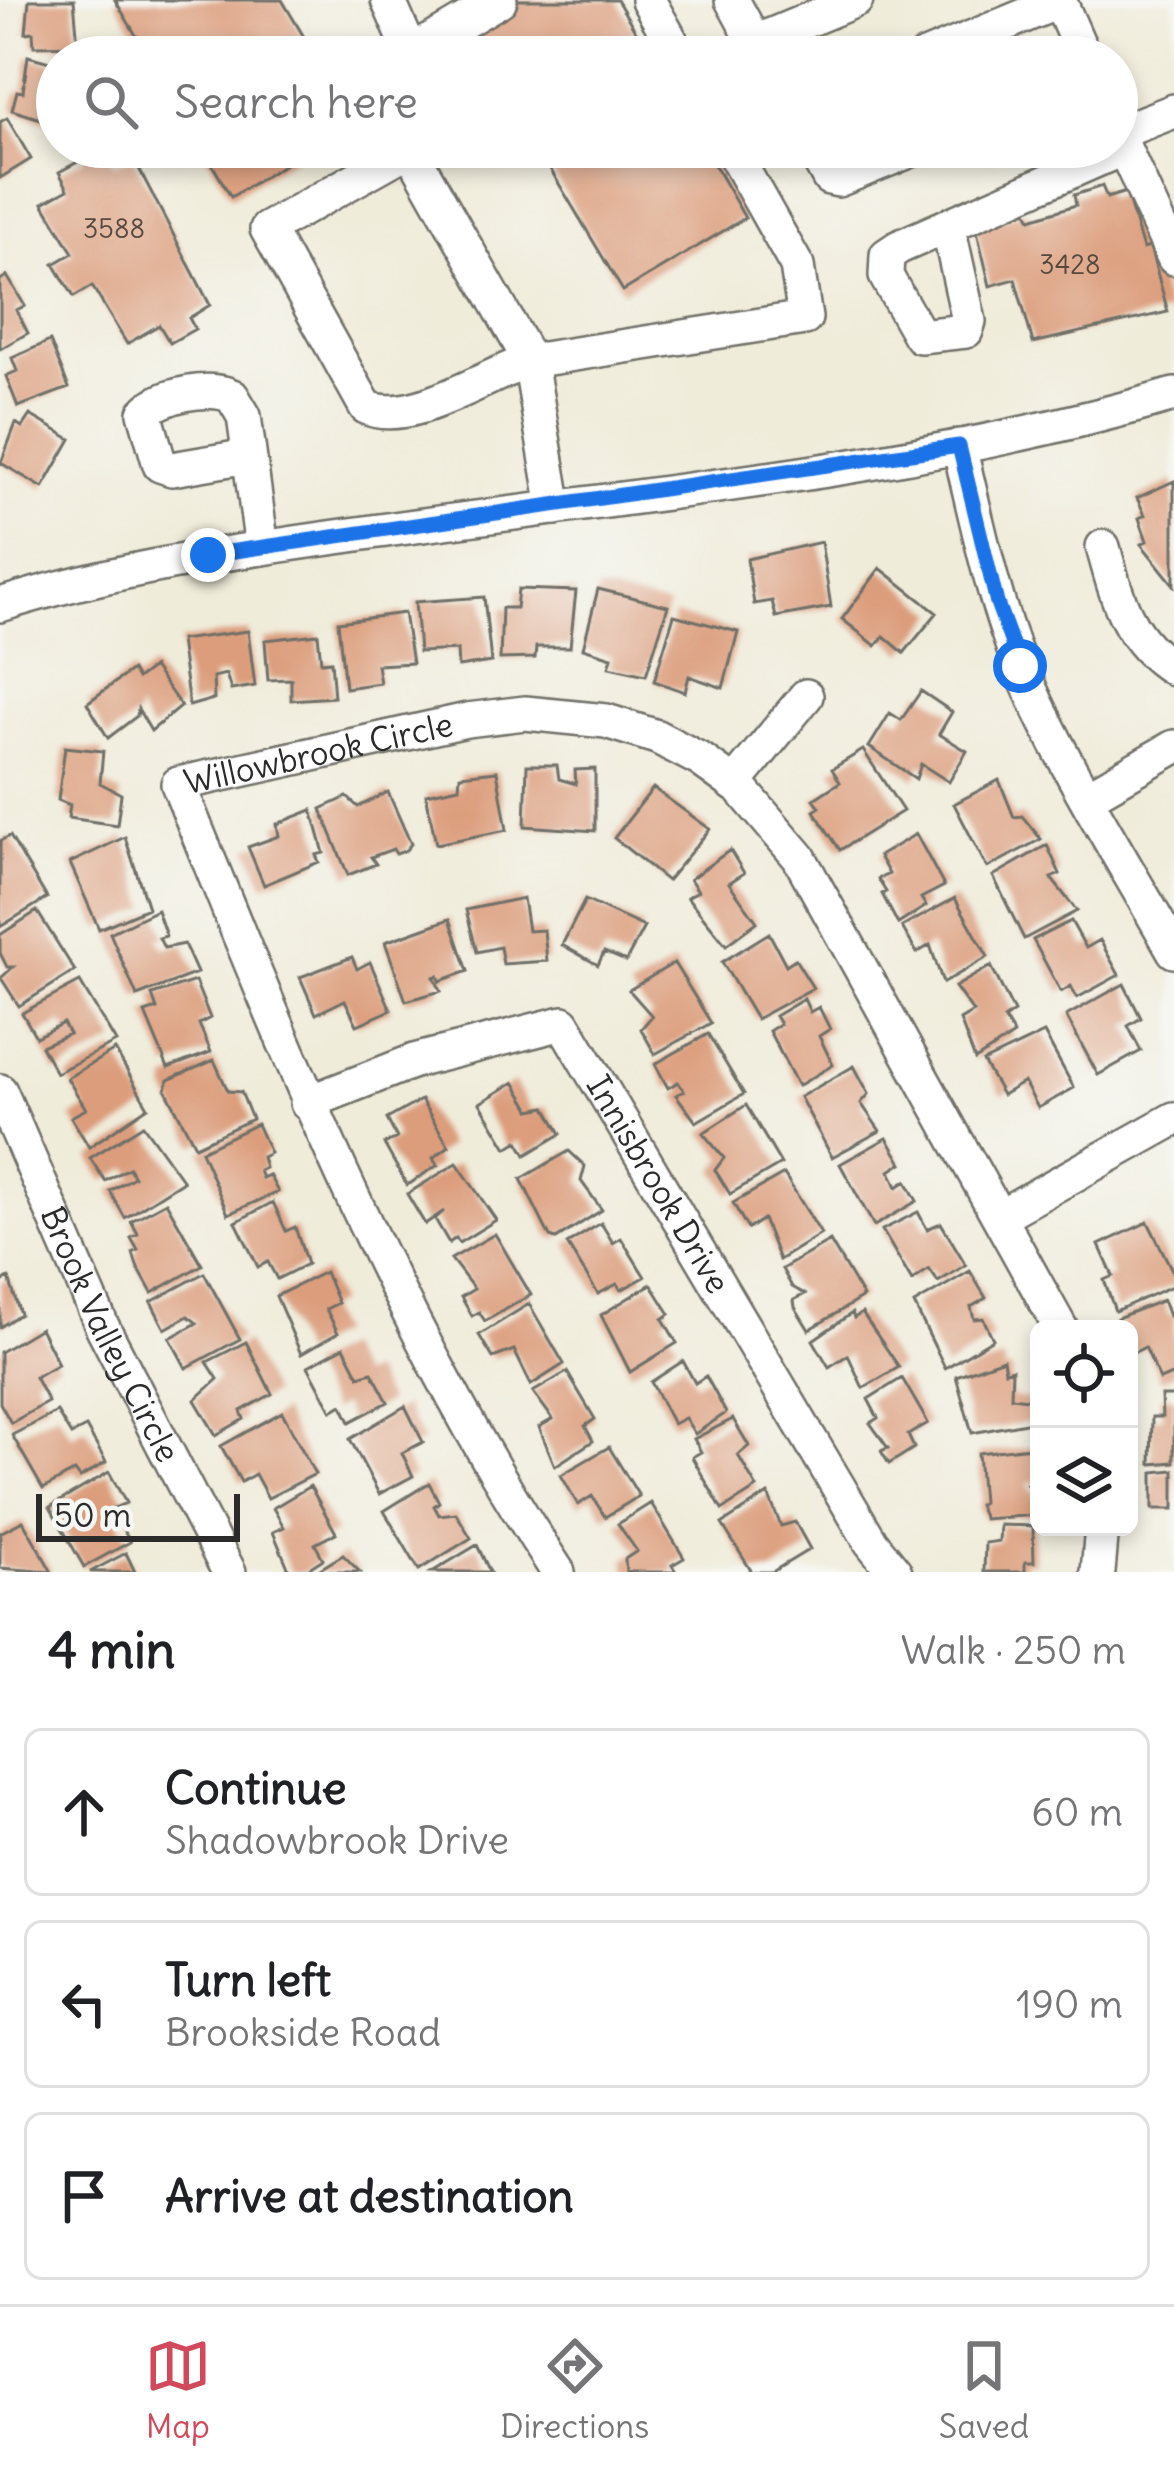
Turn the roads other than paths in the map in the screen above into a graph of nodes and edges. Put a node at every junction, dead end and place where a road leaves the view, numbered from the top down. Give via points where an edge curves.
1 (388, 0) edge
2 (500, 0) edge
3 (648, 0) edge
4 (732, 0) edge
5 (856, 0) edge
6 (1059, 1) edge
7 (405, 36) edge
8 (442, 36) edge
9 (668, 36) edge
10 (751, 36) edge
11 (786, 36) edge
12 (976, 36) edge
13 (1075, 36) edge
14 (1174, 111) edge
15 (1138, 130) edge
16 (374, 168) edge
17 (420, 168) edge
18 (742, 168) edge
19 (824, 168) edge
20 (867, 168) edge
21 (1063, 168) edge
22 (1133, 168) edge
23 (948, 226) dead end
24 (1174, 258) edge
25 (530, 362) junction
26 (1174, 394) edge
27 (959, 446) junction
28 (248, 456) dead end
29 (555, 508) junction
30 (1103, 547) dead end
31 (262, 548) junction
32 (0, 605) edge
33 (1174, 669) edge
34 (806, 696) dead end
35 (1174, 747) edge
36 (734, 784) junction
37 (1088, 797) junction
38 (1174, 951) edge
39 (0, 1091) edge
40 (307, 1103) junction
41 (1174, 1119) edge
42 (1000, 1216) junction
43 (1056, 1320) edge
44 (1101, 1536) edge
45 (230, 1572) edge
46 (558, 1572) edge
47 (895, 1572) edge
48 (1098, 1572) edge

1 - 7 street
2 - 8 street
3 - 9 street
4 - 10 street
5 - 11 street
6 - 12 street
6 - 13 street
14 - 15 street
16 - 25 street via 267,230 366,407 382,415 420,408
17 - 25 street
18 - 25 street via 797,266 806,318
19 - 20 street via 838,180
21 - 23 street
22 - 24 street
25 - 29 street
26 - 27 street
27 - 29 street
27 - 37 street via 997,603 1044,719
28 - 31 street
29 - 31 street
30 - 33 street via 1119,606 1144,651
31 - 32 street via 109,575
34 - 36 street
35 - 37 street
36 - 40 street, Willowbrook Circle via 657,737 606,721 525,713 178,784
36 - 42 street, Willowbrook Circle via 799,857
37 - 38 street
39 - 45 street, Brook Valley Circle via 102,1326
40 - 46 street, Willowbrook Circle via 431,1358
40 - 47 street, Innisbrook Drive via 414,1060 563,1023
41 - 42 street
42 - 43 street, Willowbrook Circle
44 - 48 street

